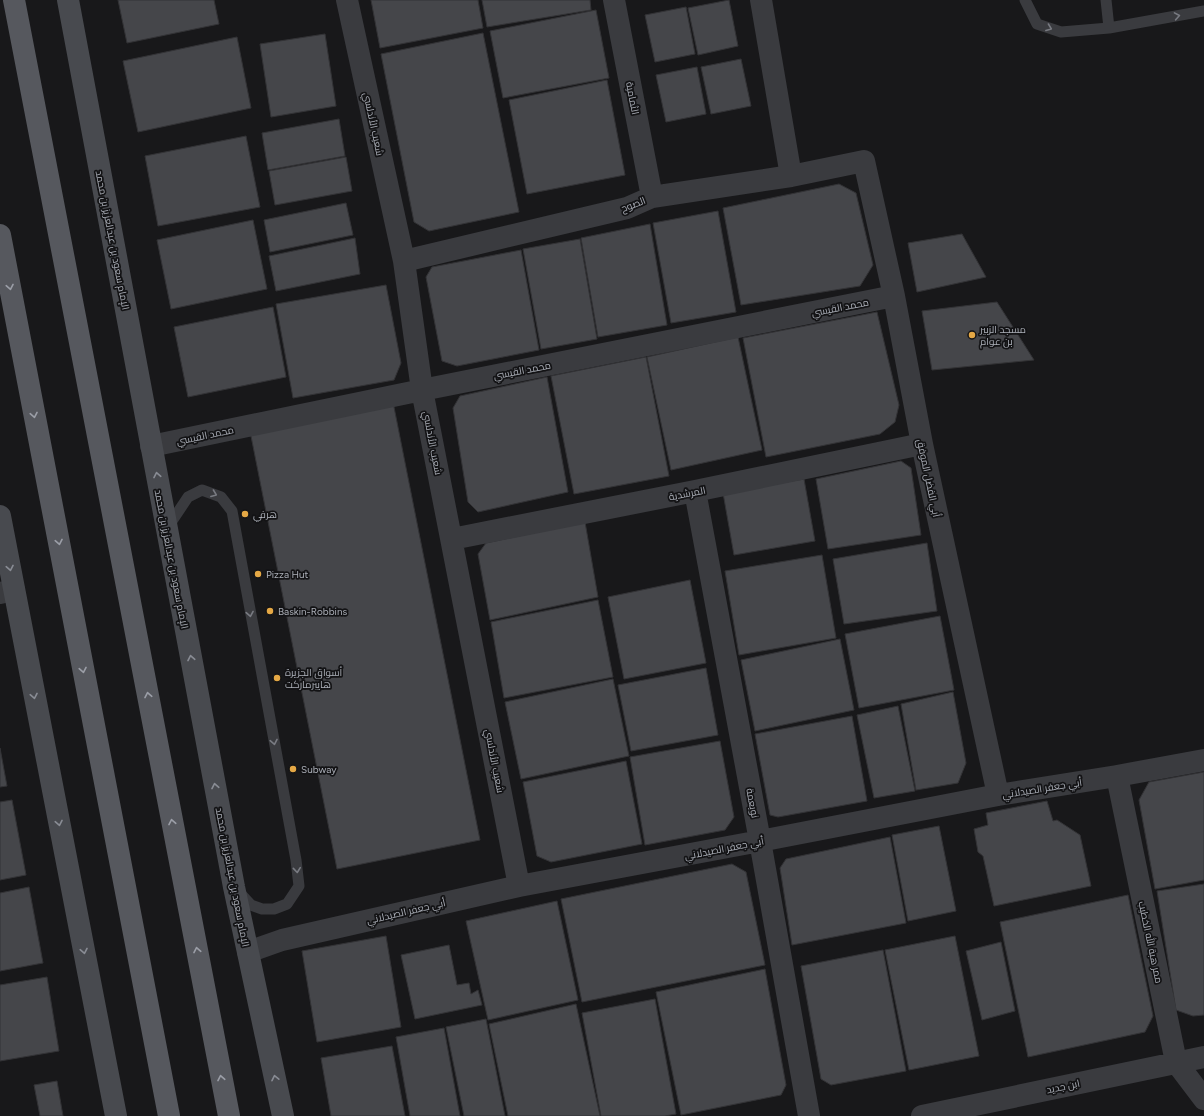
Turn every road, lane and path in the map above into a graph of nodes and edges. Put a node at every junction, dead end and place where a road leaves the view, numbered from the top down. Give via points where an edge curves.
1 (14, 0) edge
2 (347, 0) edge
3 (614, 0) edge
4 (761, 0) edge
5 (1026, 0) edge
6 (1106, 0) edge
7 (70, 1) edge
8 (1204, 11) edge
9 (1109, 28) junction
10 (864, 161) joint
11 (790, 176) junction
12 (652, 197) junction
13 (0, 235) edge
14 (404, 261) junction
15 (894, 296) junction
16 (422, 390) junction
17 (922, 444) junction
18 (151, 446) junction
19 (695, 491) junction
20 (0, 516) edge
21 (167, 529) junction
22 (452, 539) junction
23 (7, 592) edge
24 (1204, 760) edge
25 (1117, 776) junction
26 (998, 795) junction
27 (760, 841) junction
28 (519, 886) junction
29 (234, 887) junction
30 (248, 952) junction
31 (1204, 1057) edge
32 (1176, 1062) junction
33 (1204, 1099) edge
34 (116, 1116) edge
35 (169, 1116) edge
36 (229, 1116) edge
37 (283, 1116) edge
38 (809, 1116) edge
39 (925, 1116) edge

36 -> 1 main road
2 - 14 street, شعيب الأندلسي
3 - 12 street, الثمامية
4 - 11 street
5 -> 9 lane via 1037,24 1060,32
6 - 9 lane
7 - 18 street, الإمام سعود بن عبدالعزيز بن محمد
9 -> 8 lane
10 - 11 street, الصوح
10 - 15 street, أبي الفضل الموفق
11 - 12 street, الصوح
12 - 14 street, الصوح via 627,208
13 -> 35 main road
14 - 16 street, شعيب الأندلسي
15 - 16 street, محمد القيسي
15 - 17 street, أبي الفضل الموفق
16 - 18 street, محمد القيسي
16 - 22 street, شعيب الأندلسي
17 - 19 street, المرشدية
17 - 26 street, أبي الفضل الموفق
21 -> 18 street, الإمام سعود بن عبدالعزيز بن محمد
19 - 22 street, المرشدية
19 - 27 street, نويعمة
20 -> 23 street
29 -> 21 street, الإمام سعود بن عبدالعزيز بن محمد
21 -> 29 lane via 188,497 202,490 221,497 232,511 299,886 287,904 274,909 262,909 251,905
22 - 28 street, شعيب الأندلسي
23 -> 34 street
24 - 25 street, أبي جعفر الصيدلاني
25 - 26 street, أبي جعفر الصيدلاني
25 - 32 street, ممر هبة الله الخطيب
26 - 27 street, أبي جعفر الصيدلاني
27 - 28 street, أبي جعفر الصيدلاني
27 - 38 street, نويعمة
28 - 30 street, أبي جعفر الصيدلاني via 282,940
29 - 30 street, الإمام سعود بن عبدالعزيز بن محمد
37 -> 30 street, الإمام سعود بن عبدالعزيز بن محمد
31 - 32 street, ابن جديد
32 - 33 street, ممر هبة الله الخطيب
32 - 39 street, ابن جديد

